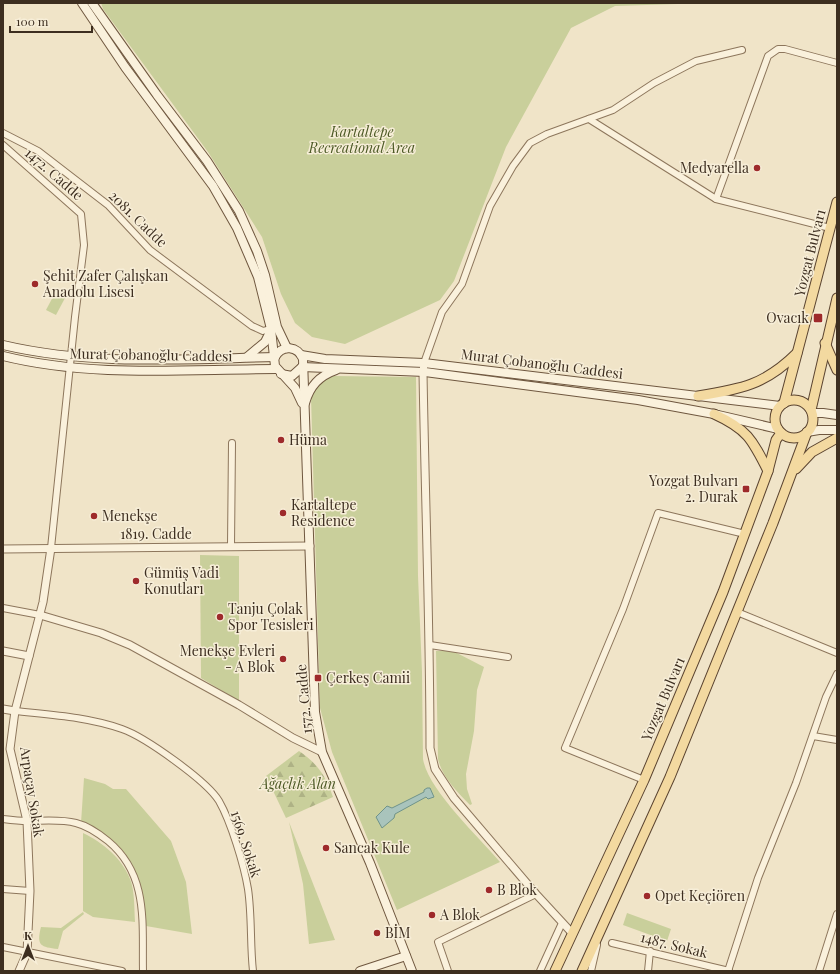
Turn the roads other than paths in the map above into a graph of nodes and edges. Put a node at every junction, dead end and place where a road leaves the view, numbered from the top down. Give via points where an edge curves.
1 (82, 3) edge
2 (92, 3) edge
3 (742, 50) dead end
4 (837, 63) edge
5 (590, 119) junction
6 (3, 133) edge
7 (3, 145) edge
8 (716, 199) junction
9 (837, 202) edge
10 (830, 228) junction
11 (837, 298) edge
12 (274, 328) junction
13 (825, 343) junction
14 (3, 345) edge
15 (287, 348) junction
16 (798, 352) junction
17 (301, 355) junction
18 (3, 356) edge
19 (71, 357) junction
20 (275, 357) junction
21 (247, 358) junction
22 (424, 363) junction
23 (302, 367) junction
24 (70, 368) junction
25 (340, 369) junction
26 (837, 370) edge
27 (278, 371) junction
28 (423, 372) junction
29 (698, 396) junction
30 (782, 404) junction
31 (304, 408) junction
32 (811, 412) junction
33 (714, 414) junction
34 (837, 415) edge
35 (837, 430) edge
36 (779, 431) junction
37 (807, 432) junction
38 (837, 438) edge
39 (232, 443) dead end
40 (768, 471) junction
41 (792, 475) junction
42 (745, 534) junction
43 (231, 546) junction
44 (310, 546) junction
45 (50, 548) junction
46 (3, 549) edge
47 (3, 608) edge
48 (737, 612) junction
49 (40, 615) junction
50 (430, 645) junction
51 (3, 651) edge
52 (837, 653) edge
53 (29, 656) junction
54 (508, 657) dead end
55 (837, 674) edge
56 (3, 709) edge
57 (15, 711) junction
58 (813, 736) junction
59 (837, 740) edge
60 (7, 749) edge
61 (322, 752) junction
62 (644, 780) junction
63 (3, 819) edge
64 (27, 822) junction
65 (3, 889) edge
66 (30, 891) junction
67 (536, 894) junction
68 (837, 914) edge
69 (603, 922) junction
70 (562, 923) junction
71 (572, 933) junction
72 (612, 943) dead end
73 (3, 947) edge
74 (650, 951) junction
75 (27, 952) junction
76 (406, 956) junction
77 (19, 971) edge
78 (122, 971) edge
79 (143, 971) edge
80 (253, 971) edge
81 (360, 971) edge
82 (412, 971) edge
83 (448, 971) edge
84 (540, 971) edge
85 (555, 971) edge
86 (582, 971) edge
87 (590, 971) edge
88 (648, 971) edge
89 (728, 971) edge
90 (818, 971) edge

1 - 12 main road via 225,206 249,254
2 - 12 main road via 239,211 259,257
3 - 5 street via 696,61 654,82 613,110
4 - 8 street via 785,49 778,49 768,56
5 - 8 street
5 - 22 street via 537,138 525,148 486,214 462,284 442,312
6 - 12 street, 2081. Cadde via 38,151 108,205 150,250 252,326 264,331
7 - 19 street, 1472. Cadde via 81,214 84,245
8 - 10 street
9 - 10 main road, Yozgat Bulvarı
10 - 16 main road, Yozgat Bulvarı
11 - 13 main road
12 - 15 main road
12 - 20 main road
12 - 21 main road via 265,342
13 - 26 main road
13 - 32 main road
14 - 19 main road, Murat Çobanoğlu Caddesi
15 - 17 main road via 295,349
15 - 20 main road via 279,351
16 - 29 main road via 784,366 746,388
16 - 30 main road, Yozgat Bulvarı
17 - 22 main road, Murat Çobanoğlu Caddesi via 325,359
17 - 23 main road
18 - 24 main road, Murat Çobanoğlu Caddesi
19 - 21 main road, Murat Çobanoğlu Caddesi via 117,360
19 - 24 street, 1472. Cadde
20 - 21 main road, Murat Çobanoğlu Caddesi
20 - 27 main road via 274,362
22 - 28 street
22 - 29 main road, Murat Çobanoğlu Caddesi
23 - 25 main road, Murat Çobanoğlu Caddesi
23 - 27 main road via 292,376 283,375
23 - 31 main road, 1572. Cadde
24 - 27 main road, Murat Çobanoğlu Caddesi
24 - 45 street, 1472. Cadde
25 - 28 main road, Murat Çobanoğlu Caddesi
25 - 31 main road via 321,376 314,384
27 - 31 main road via 294,388
28 - 33 main road, Murat Çobanoğlu Caddesi via 638,400
28 - 50 street
29 - 30 main road, Murat Çobanoğlu Caddesi
30 - 32 main road via 798,400
30 - 36 main road via 775,418
31 - 44 main road, 1572. Cadde
32 - 34 main road
32 - 37 main road via 812,423
33 - 36 main road, Murat Çobanoğlu Caddesi
33 - 40 main road via 733,422 744,431
35 - 37 main road
36 - 37 main road via 793,438
36 - 40 main road, Yozgat Bulvarı
37 - 41 main road
38 - 41 main road via 812,452
39 - 43 street
40 - 42 main road, Yozgat Bulvarı
41 - 48 main road
42 - 62 main road, Yozgat Bulvarı
42 - 62 street via 658,513 565,748
43 - 44 street, 1819. Cadde
43 - 45 street, 1819. Cadde
44 - 61 main road, 1572. Cadde via 316,712
45 - 46 street, 1819. Cadde
45 - 49 street, Arpaçay Sokak
47 - 49 street
48 - 52 street
48 - 69 main road via 670,776
49 - 53 street, Arpaçay Sokak
49 - 61 street via 101,633 130,645
50 - 54 street
50 - 67 street via 430,748 435,769 454,798
51 - 53 street
53 - 57 street, Arpaçay Sokak
55 - 58 street
56 - 57 street
57 - 60 street, Arpaçay Sokak
57 - 80 street, 1569. Sokak via 79,717 124,729 151,743 200,780 218,800 242,862 248,890
58 - 59 street
58 - 89 street via 758,878
60 - 64 street, Arpaçay Sokak
61 - 76 main road, 1572. Cadde via 349,811
62 - 71 main road, Yozgat Bulvarı
63 - 64 street
64 - 66 street, Arpaçay Sokak
64 - 79 street via 46,820 76,823 95,831 115,847 133,871 138,884
65 - 66 street
66 - 75 street, Arpaçay Sokak
67 - 70 street
67 - 83 street via 438,942
68 - 90 street
69 - 86 main road
69 - 87 street
70 - 71 street
70 - 84 street
71 - 85 main road, Yozgat Bulvarı
72 - 74 street, 1487. Sokak
73 - 75 street
74 - 88 street
74 - 89 street, 1487. Sokak
75 - 77 street, Arpaçay Sokak
75 - 78 street
76 - 81 main road
76 - 82 main road, 1572. Cadde

